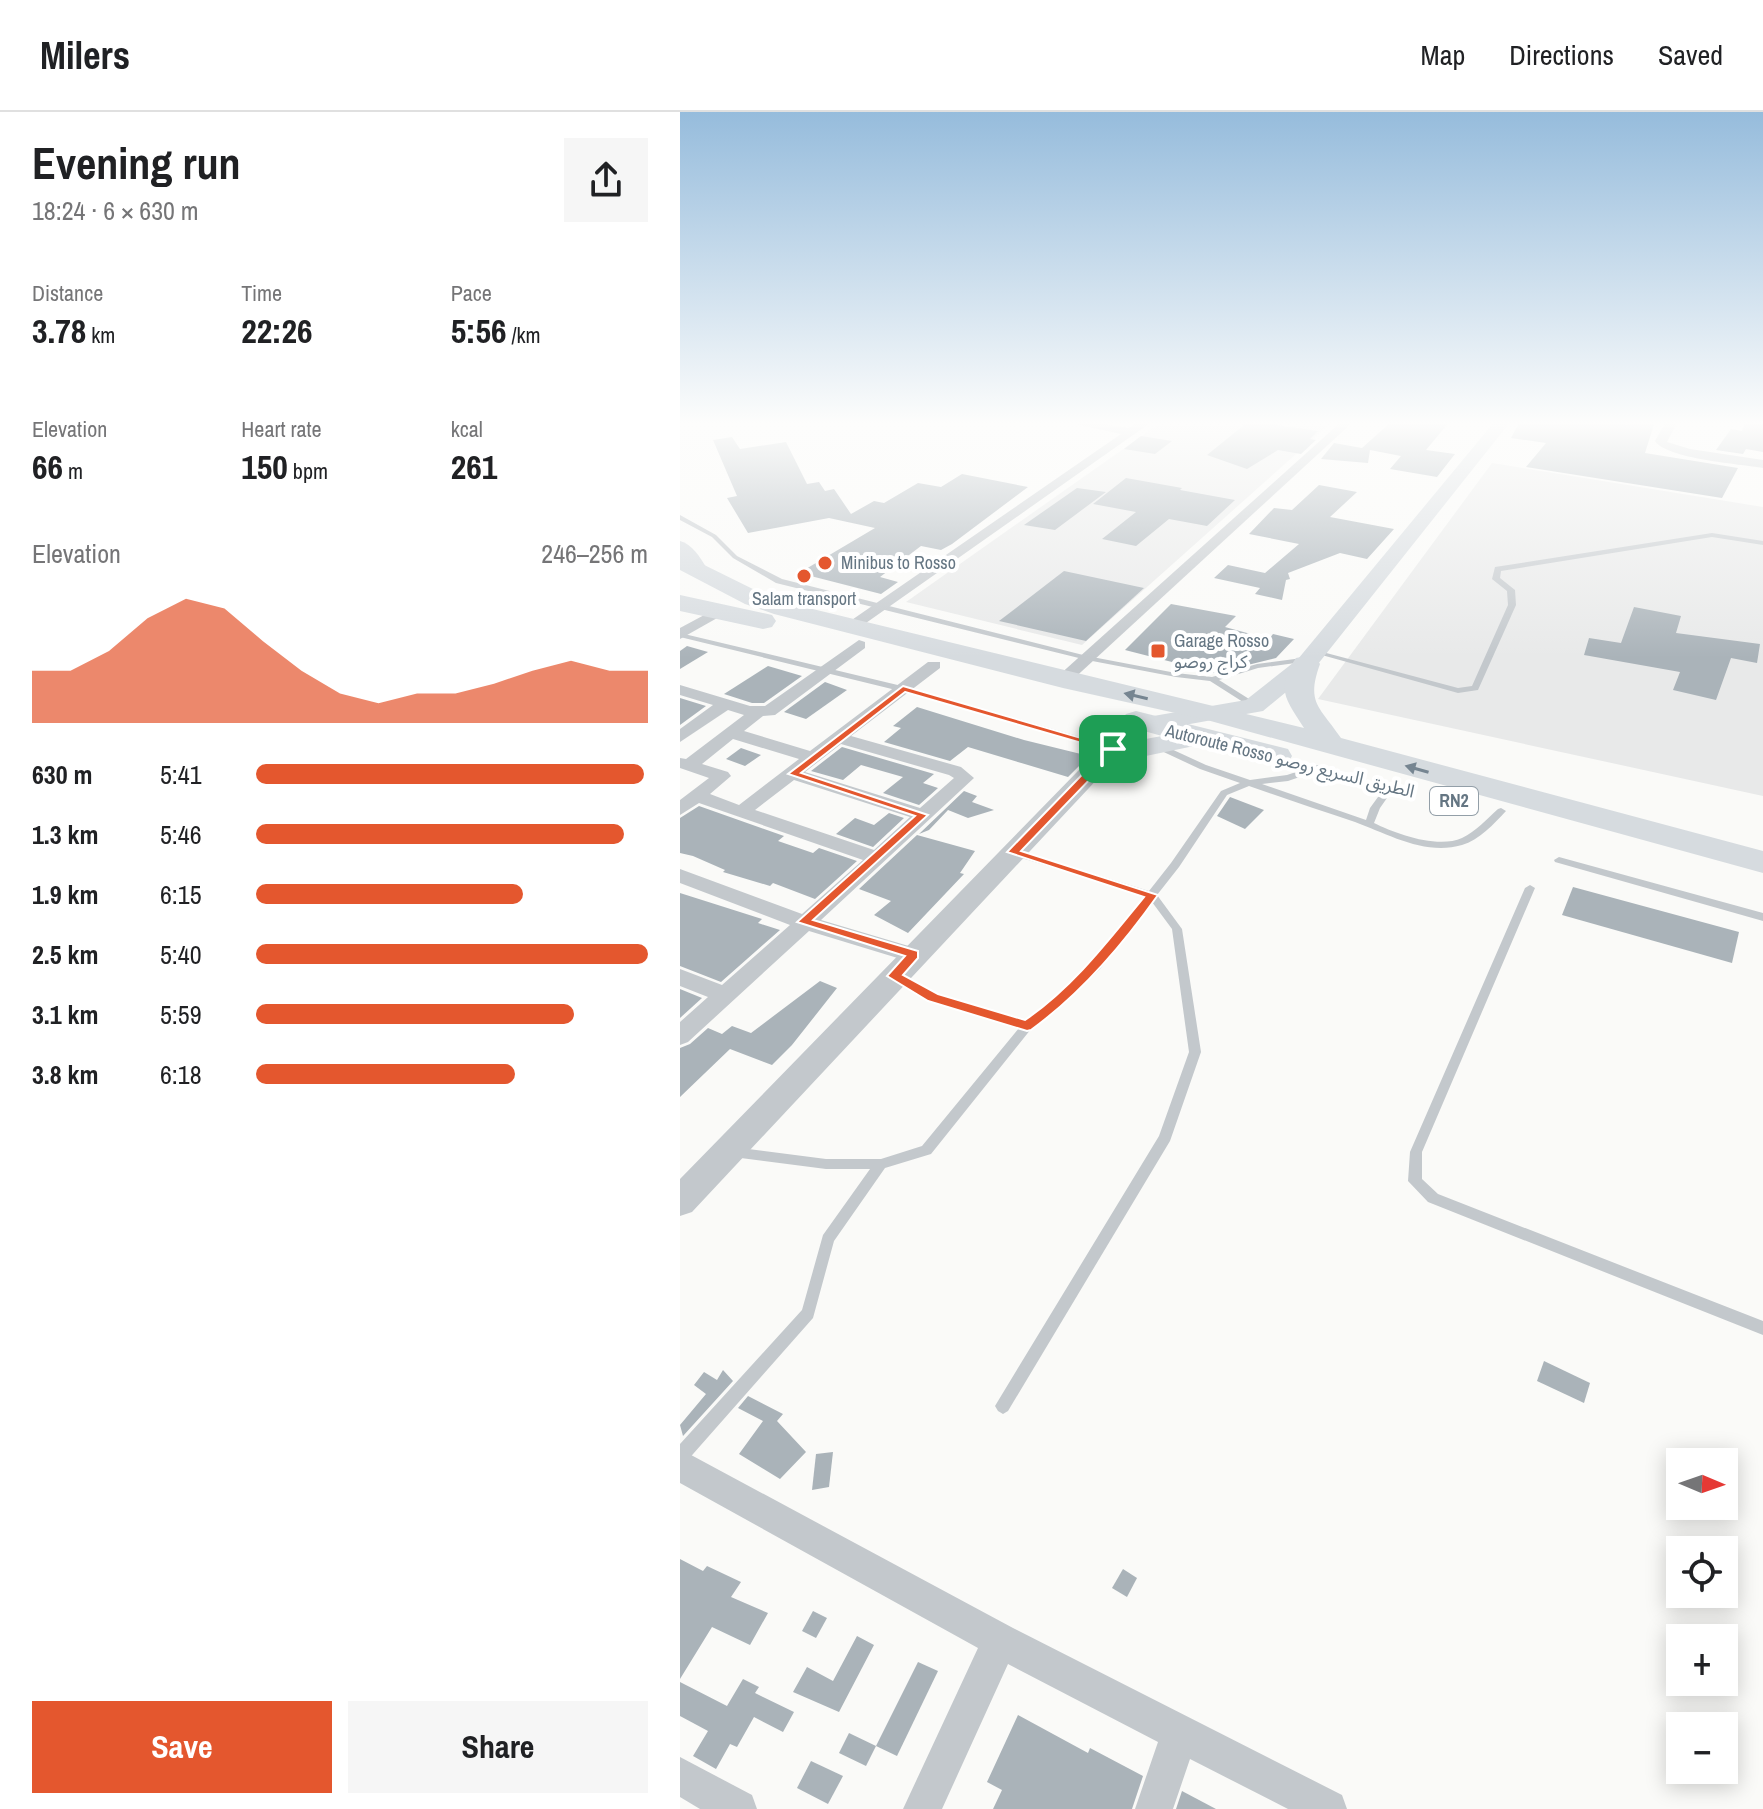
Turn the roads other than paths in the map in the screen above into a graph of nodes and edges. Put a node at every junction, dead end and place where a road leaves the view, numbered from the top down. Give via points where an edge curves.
1 (1034, 500) edge
2 (1261, 500) edge
3 (1439, 500) edge
4 (680, 517) edge
5 (1763, 543) edge
6 (680, 547) edge
7 (691, 566) edge
8 (680, 592) edge
9 (680, 603) edge
10 (882, 606) junction
11 (721, 610) junction
12 (680, 634) edge
13 (855, 636) junction
14 (1087, 658) junction
15 (1310, 658) junction
16 (934, 665) junction
17 (826, 670) junction
18 (1212, 679) junction
19 (1063, 680) junction
20 (903, 689) junction
21 (680, 690) edge
22 (726, 704) junction
23 (1254, 706) junction
24 (758, 712) junction
25 (1209, 726) junction
26 (731, 733) junction
27 (1151, 735) junction
28 (680, 737) edge
29 (838, 738) junction
30 (1110, 752) junction
31 (1326, 756) junction
32 (813, 758) junction
33 (685, 764) edge
34 (793, 774) junction
35 (1248, 783) junction
36 (1389, 788) junction
37 (697, 796) junction
38 (680, 809) edge
39 (1501, 811) junction
40 (741, 812) junction
41 (923, 815) junction
42 (1369, 824) junction
43 (1013, 852) junction
44 (875, 857) junction
45 (1559, 860) dead end
46 (1763, 862) edge
47 (680, 876) edge
48 (1763, 878) edge
49 (1530, 888) dead end
50 (1152, 895) junction
51 (1763, 917) edge
52 (803, 922) junction
53 (914, 955) junction
54 (894, 976) junction
55 (680, 977) edge
56 (724, 995) junction
57 (1027, 1026) junction
58 (680, 1036) edge
59 (728, 1151) junction
60 (881, 1164) junction
61 (680, 1202) edge
62 (1763, 1328) edge
63 (1003, 1406) dead end
64 (680, 1456) edge
65 (680, 1465) edge
66 (1000, 1641) junction
67 (1180, 1733) junction
68 (922, 1809) edge
69 (1154, 1809) edge
70 (1328, 1809) edge

1 - 10 street
2 - 14 street
3 - 15 main road
4 - 10 lane via 779,581
5 - 15 lane via 1712,535 1498,569 1496,579 1511,590 1512,605 1475,688 1458,691
6 - 7 main road
7 - 8 highway via 695,581
7 - 13 highway, Autoroute Rosso الطريق السريع روصو / RN2 via 754,599
9 - 11 highway, Autoroute Rosso الطريق السريع روصو / RN2
10 - 13 street
10 - 14 lane
11 - 12 street
11 - 13 highway, Autoroute Rosso الطريق السريع روصو / RN2
12 - 17 lane
13 - 16 highway, Autoroute Rosso الطريق السريع روصو / RN2
13 - 17 street
13 - 19 highway, Autoroute Rosso الطريق السريع روصو / RN2
14 - 18 lane
14 - 19 street
15 - 18 lane
15 - 23 main road
15 - 31 highway via 1297,688
16 - 20 street
16 - 27 highway, Autoroute Rosso الطريق السريع روصو / RN2 via 1109,710
17 - 20 lane
17 - 24 street via 776,709
18 - 23 lane
25 -> 19 highway, Autoroute Rosso الطريق السريع روصو / RN2
20 - 29 street
20 - 30 lane
21 - 22 street
22 - 24 street
22 - 28 street
23 - 25 main road
24 - 26 street
25 - 27 highway, Autoroute Rosso الطريق السريع روصو / RN2
25 - 31 highway, Autoroute Rosso الطريق السريع روصو / RN2
26 - 32 street
26 - 33 street
27 - 30 highway
27 - 35 lane
29 - 32 street
29 - 41 street via 962,774 961,784
30 - 43 street
31 - 35 lane via 1288,778
31 - 36 highway, Autoroute Rosso الطريق السريع روصو / RN2
46 -> 31 highway, Autoroute Rosso الطريق السريع روصو / RN2
32 - 34 street
33 - 37 street via 722,776
34 - 40 street
34 - 41 street
35 - 42 lane
35 - 50 lane via 1224,793
36 - 39 highway, Autoroute Rosso الطريق السريع روصو / RN2
36 - 42 lane
37 - 38 street
37 - 40 street
39 - 42 lane via 1459,843 1387,835
39 - 48 highway, Autoroute Rosso الطريق السريع روصو / RN2
40 - 44 street
41 - 44 street
43 - 50 lane
43 - 53 street
44 - 52 street
45 - 51 lane
47 - 52 street
49 - 62 lane via 1416,1152 1415,1181 1433,1198
50 - 57 lane via 1096,966
50 - 63 lane via 1177,929 1195,1052 1165,1137
52 - 53 street
52 - 56 street
53 - 54 street
54 - 57 lane via 933,997
54 - 59 street
55 - 56 street
56 - 58 street
57 - 60 lane via 926,1150
59 - 60 lane via 826,1164
59 - 61 street
60 - 64 lane via 828,1239 808,1313
65 - 66 street
66 - 67 street
66 - 68 street
67 - 69 street
67 - 70 street

